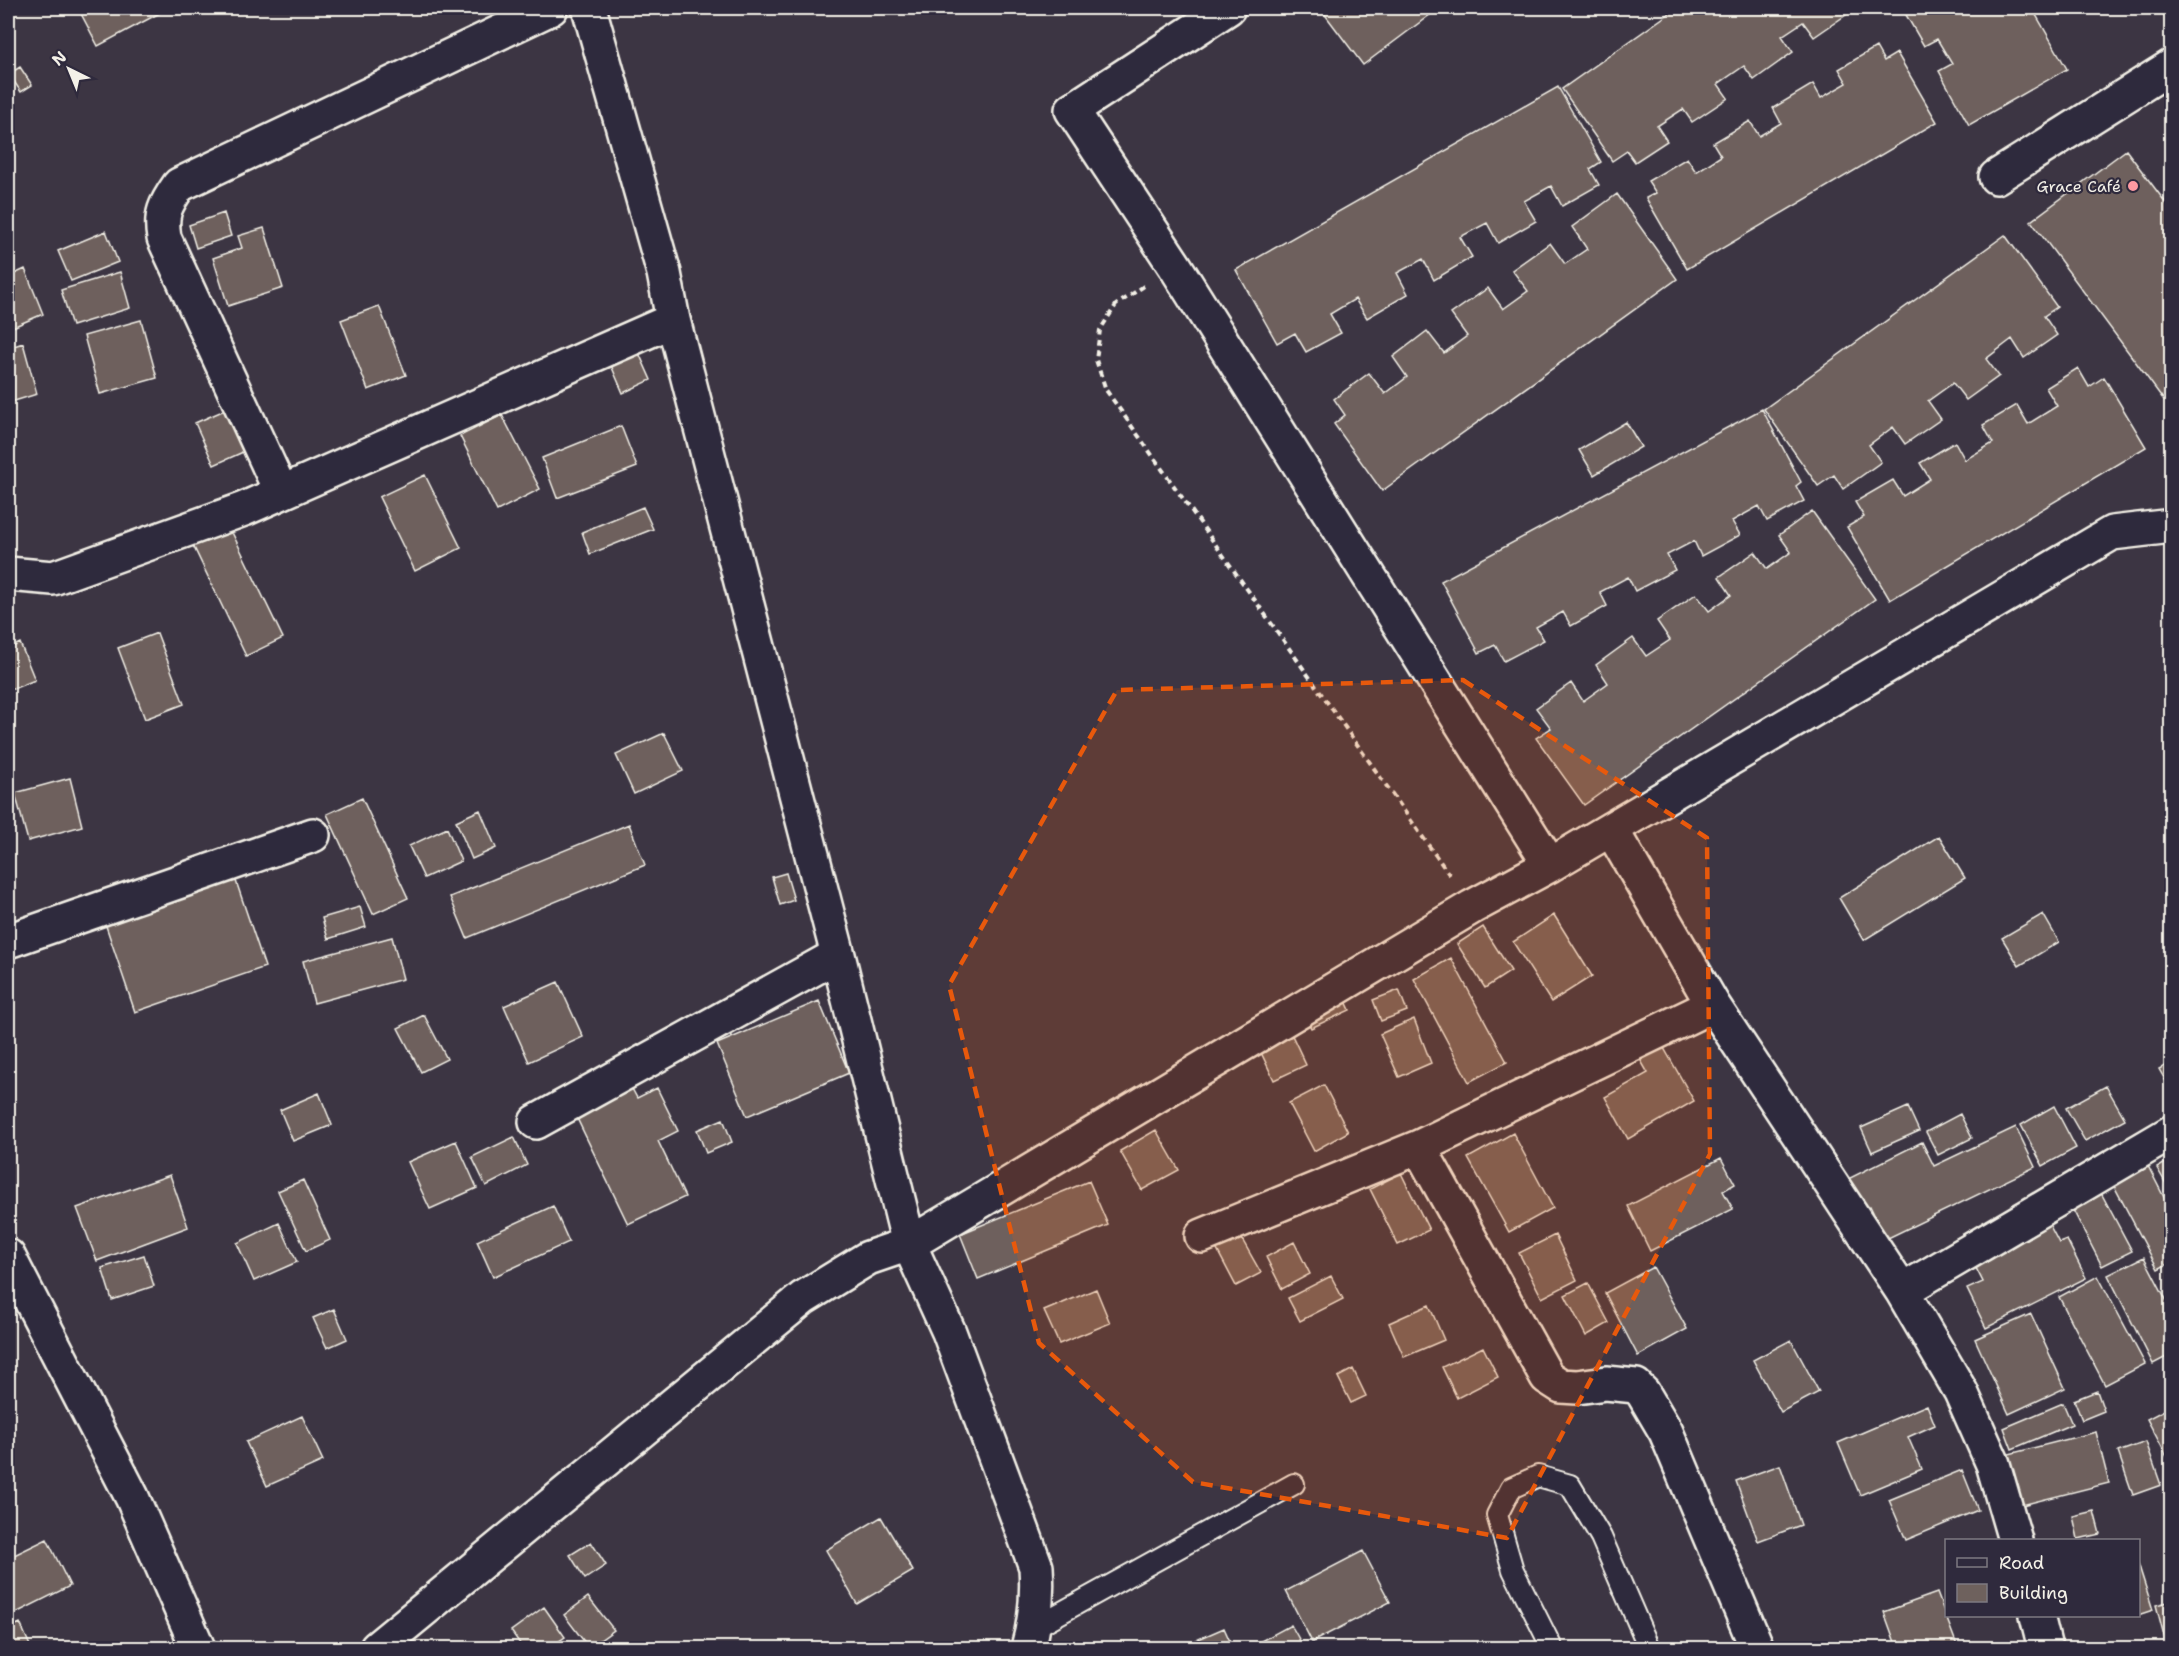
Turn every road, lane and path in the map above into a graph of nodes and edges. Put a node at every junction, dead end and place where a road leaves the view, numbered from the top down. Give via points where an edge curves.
1 (550, 8) edge
2 (589, 8) edge
3 (1228, 8) edge
4 (2172, 66) edge
5 (1995, 177) dead end
6 (1175, 266) junction
7 (673, 320) junction
8 (281, 492) junction
9 (2172, 526) edge
10 (8, 574) edge
11 (1611, 829) junction
12 (313, 835) dead end
13 (1550, 865) junction
14 (1472, 907) junction
15 (8, 941) edge
16 (838, 955) junction
17 (1713, 1005) junction
18 (536, 1122) dead end
19 (2172, 1132) edge
20 (1419, 1147) junction
21 (1202, 1236) dead end
22 (909, 1244) junction
23 (8, 1256) edge
24 (1902, 1291) junction
25 (1294, 1484) dead end
26 (2015, 1539) edge
27 (2037, 1617) edge
28 (1031, 1638) edge
29 (198, 1648) edge
30 (377, 1648) edge
31 (1552, 1648) edge
32 (1649, 1648) edge
33 (1757, 1648) edge
34 (2044, 1648) edge

1 - 8 street via 179,185 166,204 161,220 164,238
2 - 7 street via 664,273
3 - 6 street via 1072,110
4 - 5 street
6 - 13 street
6 - 14 path via 1116,305 1100,330 1096,360 1106,390
7 - 8 street
7 - 16 street
8 - 10 street via 53,578
9 - 11 street via 2112,533
11 - 13 street
11 - 17 street
12 - 15 street
13 - 14 street
14 - 22 street
16 - 18 street
16 - 22 street
17 - 20 street
17 - 24 street
19 - 24 street
20 - 21 street
20 - 33 street via 1547,1377 1561,1386 1606,1383 1636,1386 1643,1393 1666,1432
22 - 28 street via 949,1332 1035,1567 1038,1598
22 - 30 street via 868,1258 803,1298
23 - 29 street via 132,1497
24 - 26 street via 1966,1403 1993,1464
25 - 28 lane
27 - 34 street
31 - 32 lane via 1513,1570 1497,1515 1511,1488 1538,1476 1570,1485 1601,1538

